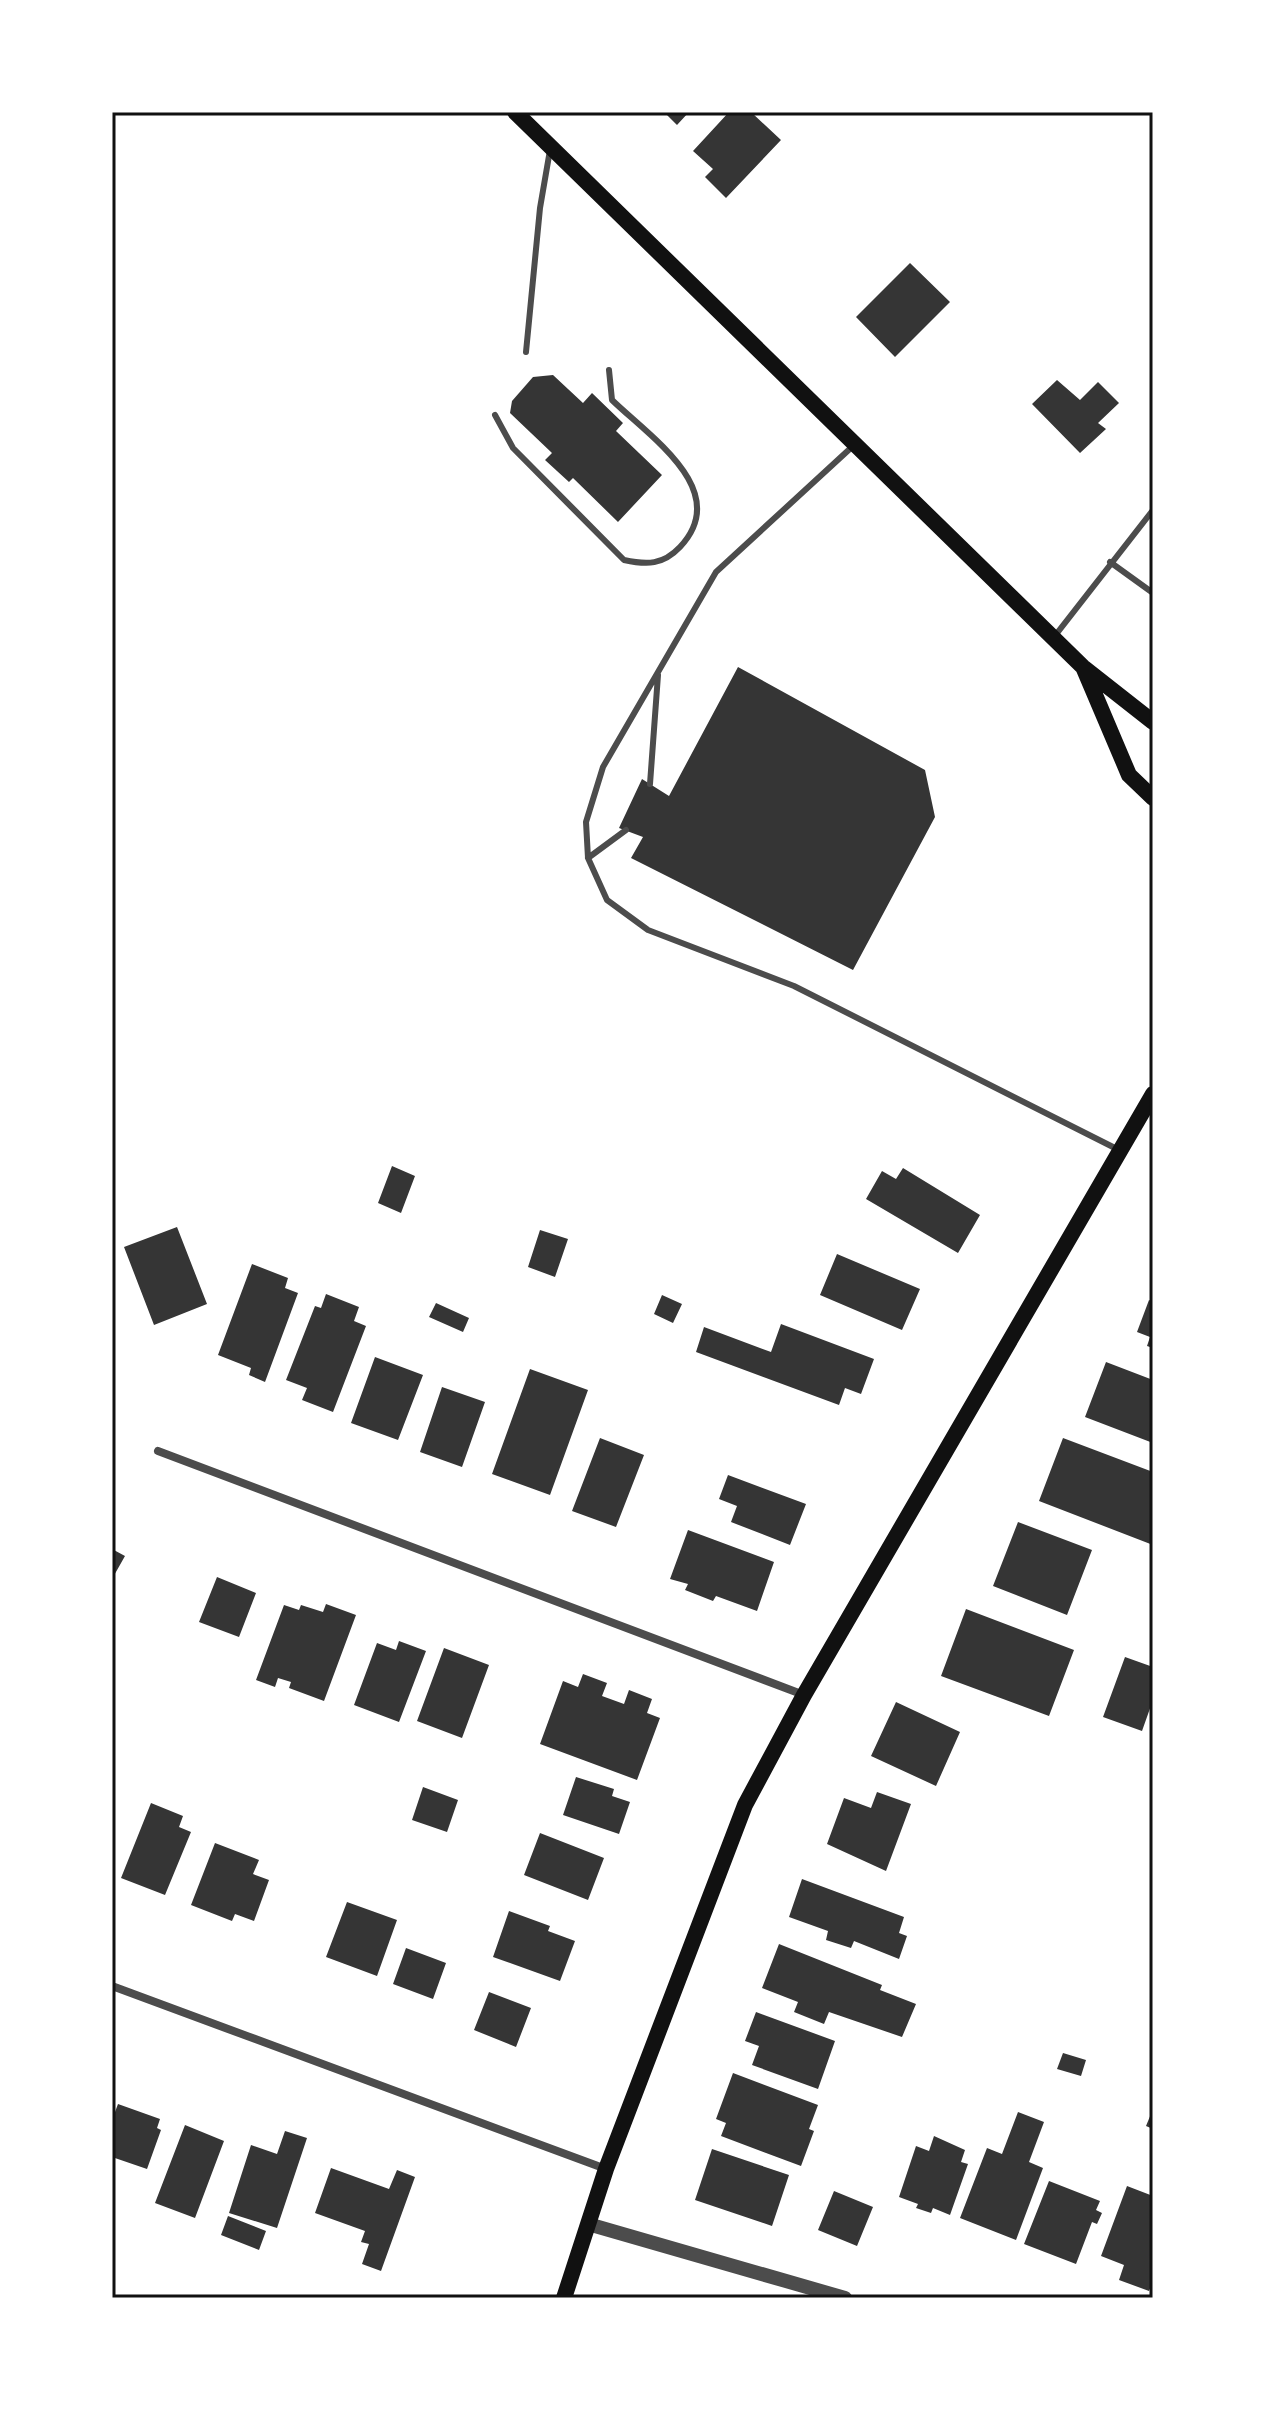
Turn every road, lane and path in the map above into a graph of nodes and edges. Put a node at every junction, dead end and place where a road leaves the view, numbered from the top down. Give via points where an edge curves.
1 (515, 112) edge
2 (550, 150) junction
3 (526, 352) dead end
4 (609, 370) dead end
5 (495, 415) dead end
6 (855, 444) junction
7 (1153, 510) edge
8 (1110, 562) junction
9 (1153, 593) edge
10 (1053, 638) junction
11 (1083, 667) junction
12 (658, 671) junction
13 (1153, 722) edge
14 (650, 784) dead end
15 (1153, 798) edge
16 (626, 830) dead end
17 (588, 858) junction
18 (1153, 1094) edge
19 (1120, 1151) junction
20 (158, 1451) dead end
21 (804, 1695) junction
22 (112, 1986) edge
23 (606, 2169) junction
24 (588, 2224) junction
25 (564, 2298) edge
26 (845, 2298) edge

1 - 2 main road
2 - 3 lane
2 - 6 main road
4 - 5 lane via 612,400 685,470 696,493 699,512 693,534 671,557 647,565 624,560 513,448
6 - 10 main road
6 - 12 lane via 716,572
7 - 8 lane
8 - 9 lane
8 - 10 lane
10 - 11 main road
11 - 13 main road
11 - 15 main road via 1129,775
12 - 14 lane
12 - 17 lane via 603,767 586,822
16 - 17 lane
17 - 19 lane via 607,900 648,930 794,986
18 - 19 main road
19 - 21 main road
20 - 21 street
21 - 23 main road via 745,1805
22 - 23 street
23 - 24 main road
24 - 25 main road
24 - 26 street

